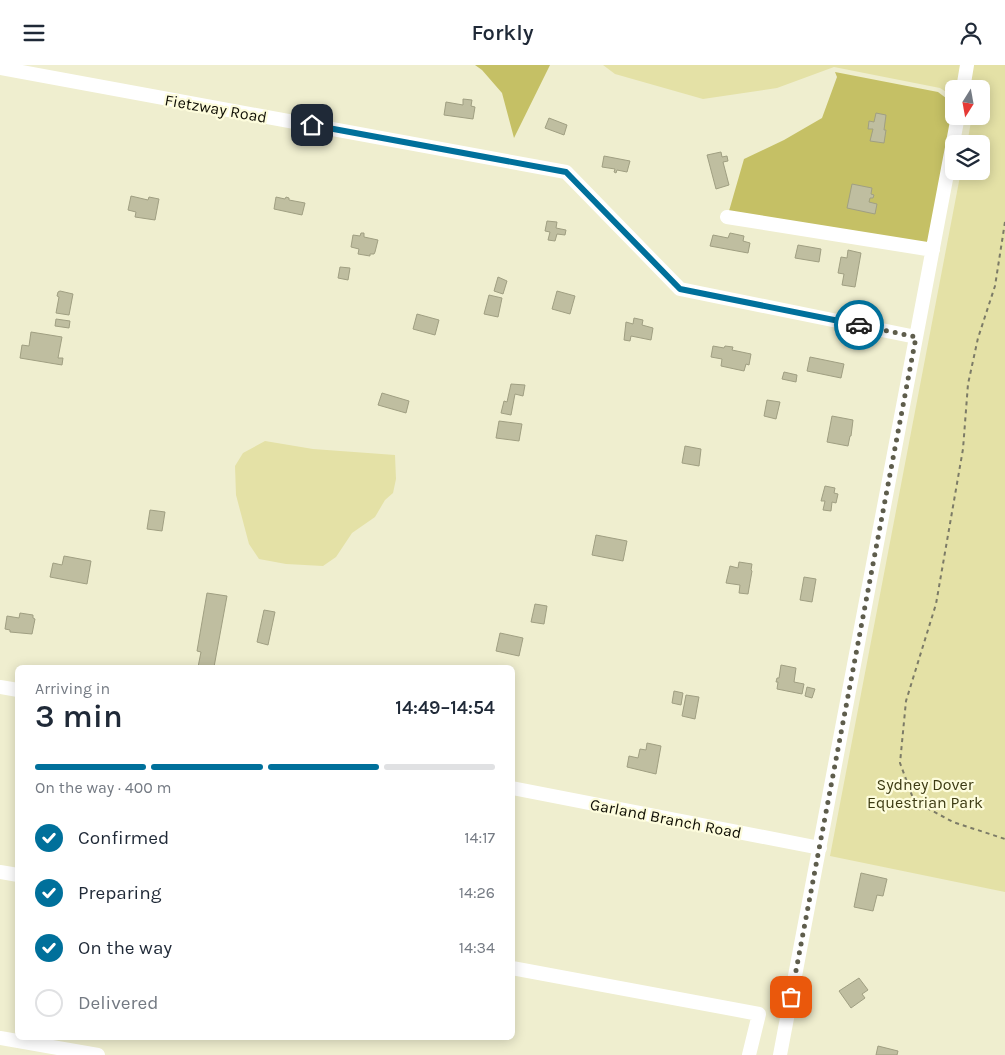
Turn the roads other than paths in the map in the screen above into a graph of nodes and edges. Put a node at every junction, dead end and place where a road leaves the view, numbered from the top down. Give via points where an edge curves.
1 (967, 65) edge
2 (0, 68) edge
3 (964, 80) edge
4 (956, 125) edge
5 (727, 217) dead end
6 (933, 249) junction
7 (916, 337) junction
8 (0, 687) edge
9 (15, 690) edge
10 (515, 789) edge
11 (820, 848) junction
12 (0, 872) edge
13 (15, 874) edge
14 (515, 969) edge
15 (0, 1038) edge
16 (98, 1055) edge
17 (749, 1055) edge
18 (780, 1055) edge

1 - 3 street
2 - 7 street, Fietzway Road via 566,172 680,289
4 - 6 street
5 - 6 street
6 - 7 street
7 - 11 street
8 - 9 street
10 - 11 street, Garland Branch Road
11 - 18 street
12 - 13 street
14 - 17 street via 759,1014
15 - 16 street

